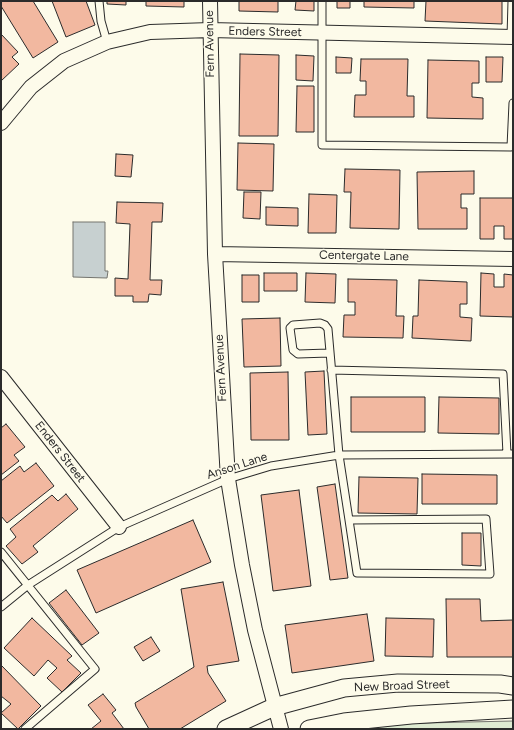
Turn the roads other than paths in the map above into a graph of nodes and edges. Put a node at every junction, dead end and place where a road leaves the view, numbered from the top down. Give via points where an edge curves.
1 (99, 1) edge
2 (210, 1) edge
3 (322, 1) edge
4 (512, 1) edge
5 (210, 30) junction
6 (322, 33) junction
7 (512, 37) edge
8 (108, 42) junction
9 (513, 103) edge
10 (1, 123) edge
11 (214, 254) junction
12 (513, 259) edge
13 (329, 353) junction
14 (330, 370) junction
15 (1, 377) edge
16 (510, 454) edge
17 (339, 455) junction
18 (228, 479) junction
19 (349, 520) junction
20 (119, 527) junction
21 (1, 552) edge
22 (28, 585) junction
23 (1, 607) edge
24 (513, 686) edge
25 (274, 707) junction
26 (513, 709) edge
27 (25, 729) edge
28 (226, 729) edge
29 (281, 729) edge
30 (309, 729) edge

1 - 8 lane via 101,21
2 - 5 street, Fern Avenue
3 - 6 lane
4 - 7 lane
5 - 6 street, Enders Street
5 - 8 street, Enders Street via 150,32
5 - 11 street, Fern Avenue
6 - 7 street, Enders Street
6 - 9 lane via 322,145 511,147
8 - 10 street, Enders Street via 64,61 31,87
11 - 12 street, Centergate Lane
11 - 18 street, Fern Avenue
13 - 13 lane via 328,329 325,325 293,325 290,334 293,350 298,354
13 - 14 lane
14 - 16 lane via 503,374
14 - 17 lane
15 - 20 street, Enders Street
16 - 17 lane, Anson Lane
17 - 18 lane, Anson Lane via 271,466
17 - 19 lane
18 - 20 lane, Anson Lane
18 - 25 street, Fern Avenue via 243,572
19 - 19 lane via 486,519 490,574 357,573
20 - 22 lane, Anson Lane
21 - 22 lane
22 - 23 lane, Anson Lane
22 - 27 lane via 95,669
24 - 25 street, New Broad Street via 398,683 344,688
25 - 28 street, New Broad Street
25 - 29 street, Fern Avenue
26 - 30 street via 411,714

